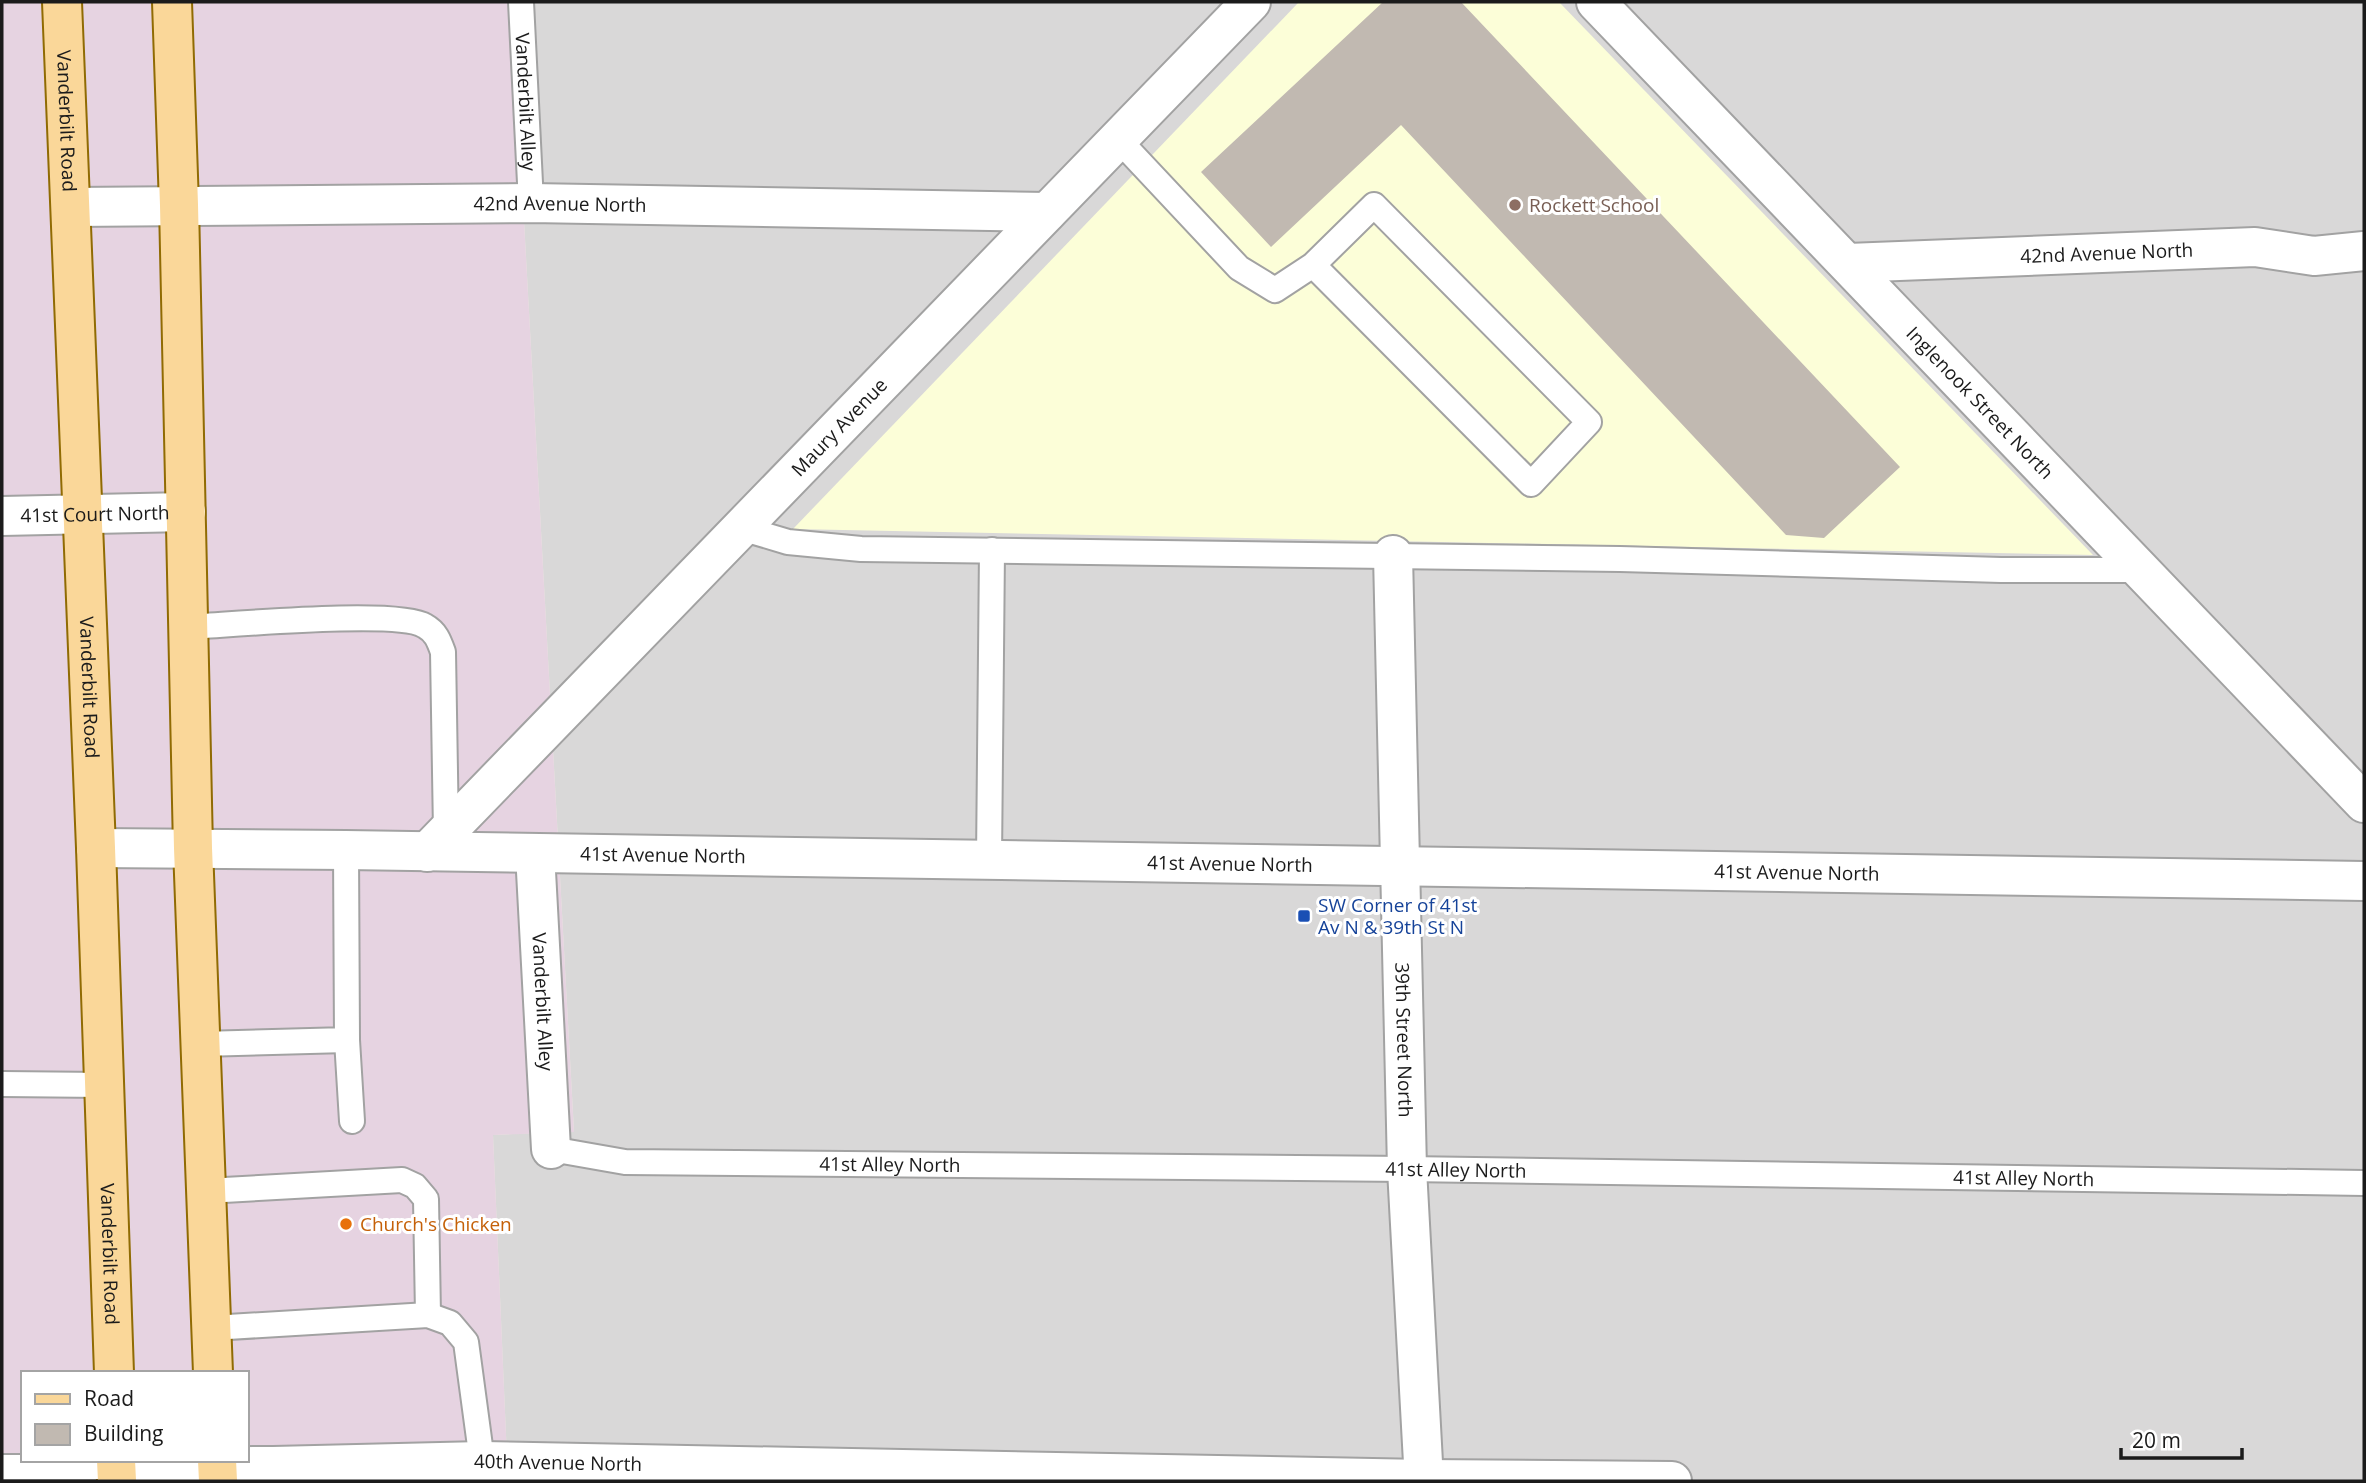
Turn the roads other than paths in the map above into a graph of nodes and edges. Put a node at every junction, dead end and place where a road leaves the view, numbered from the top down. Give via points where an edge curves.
1 (62, 2) edge
2 (172, 2) edge
3 (521, 2) edge
4 (1251, 2) edge
5 (1596, 2) edge
6 (1118, 139) junction
7 (531, 203) junction
8 (179, 205) junction
9 (72, 208) junction
10 (1047, 212) junction
11 (2364, 251) edge
12 (1848, 263) junction
13 (1313, 265) junction
14 (186, 512) junction
15 (83, 514) junction
16 (2, 516) edge
17 (741, 528) junction
18 (992, 550) junction
19 (1393, 555) junction
20 (2141, 570) junction
21 (188, 627) junction
22 (2364, 803) edge
23 (436, 842) junction
24 (96, 848) junction
25 (193, 848) junction
26 (346, 850) junction
27 (535, 853) junction
28 (989, 860) junction
29 (1399, 867) junction
30 (2364, 881) edge
31 (347, 1040) junction
32 (201, 1044) junction
33 (2, 1084) edge
34 (104, 1084) junction
35 (352, 1122) dead end
36 (551, 1149) joint
37 (1407, 1169) junction
38 (2364, 1183) edge
39 (206, 1191) junction
40 (428, 1315) junction
41 (212, 1328) junction
42 (114, 1371) edge
43 (214, 1371) edge
44 (2, 1467) edge
45 (117, 1469) edge
46 (217, 1469) edge
47 (483, 1471) edge
48 (1424, 1480) edge
49 (1672, 1481) edge

1 - 9 main road, Vanderbilt Road
2 - 8 main road
3 - 7 lane, Vanderbilt Alley
4 - 6 street, Maury Avenue
5 - 12 street, Inglenook Street North
6 - 10 street, Maury Avenue
6 - 13 lane via 1239,268 1275,290
7 - 8 street, 42nd Avenue North
7 - 10 street, 42nd Avenue North
8 - 9 street, 42nd Avenue North
8 - 14 main road
9 - 15 main road, Vanderbilt Road
10 - 17 street, Maury Avenue
11 - 12 street, 42nd Avenue North via 2314,256 2255,247
12 - 20 street, Inglenook Street North
13 - 13 lane via 1374,205 1589,422 1531,484
14 - 15 street, 41st Court North
14 - 21 main road
15 - 16 street, 41st Court North
15 - 24 main road, Vanderbilt Road
17 - 18 lane via 788,542
17 - 23 street, Maury Avenue
18 - 19 lane
18 - 28 lane
19 - 20 lane
19 - 29 street, 39th Street North
20 - 22 street, Inglenook Street North
21 - 23 lane via 378,618 412,621 436,635 443,652
21 - 25 main road
23 - 26 street, 41st Avenue North
23 - 27 street, 41st Avenue North
24 - 25 street, 41st Avenue North
24 - 34 main road, Vanderbilt Road
25 - 26 street, 41st Avenue North
25 - 32 main road
26 - 31 lane
27 - 28 street, 41st Avenue North
27 - 36 street, Vanderbilt Alley
28 - 29 street, 41st Avenue North
29 - 30 street, 41st Avenue North
29 - 37 street, 39th Street North
31 - 32 lane
31 - 35 lane
32 - 39 main road
33 - 34 lane
34 - 42 main road, Vanderbilt Road
36 - 37 lane, 41st Alley North via 625,1162
37 - 38 lane, 41st Alley North
37 - 48 street, 39th Street North
39 - 40 lane via 402,1180 415,1186 426,1199
39 - 41 main road
40 - 41 lane
40 - 47 lane via 450,1323 466,1342
41 - 43 main road
44 - 45 lane
45 - 46 street, 40th Avenue North
46 - 47 street, 40th Avenue North
47 - 48 street, 40th Avenue North
48 - 49 street, 40th Avenue North

